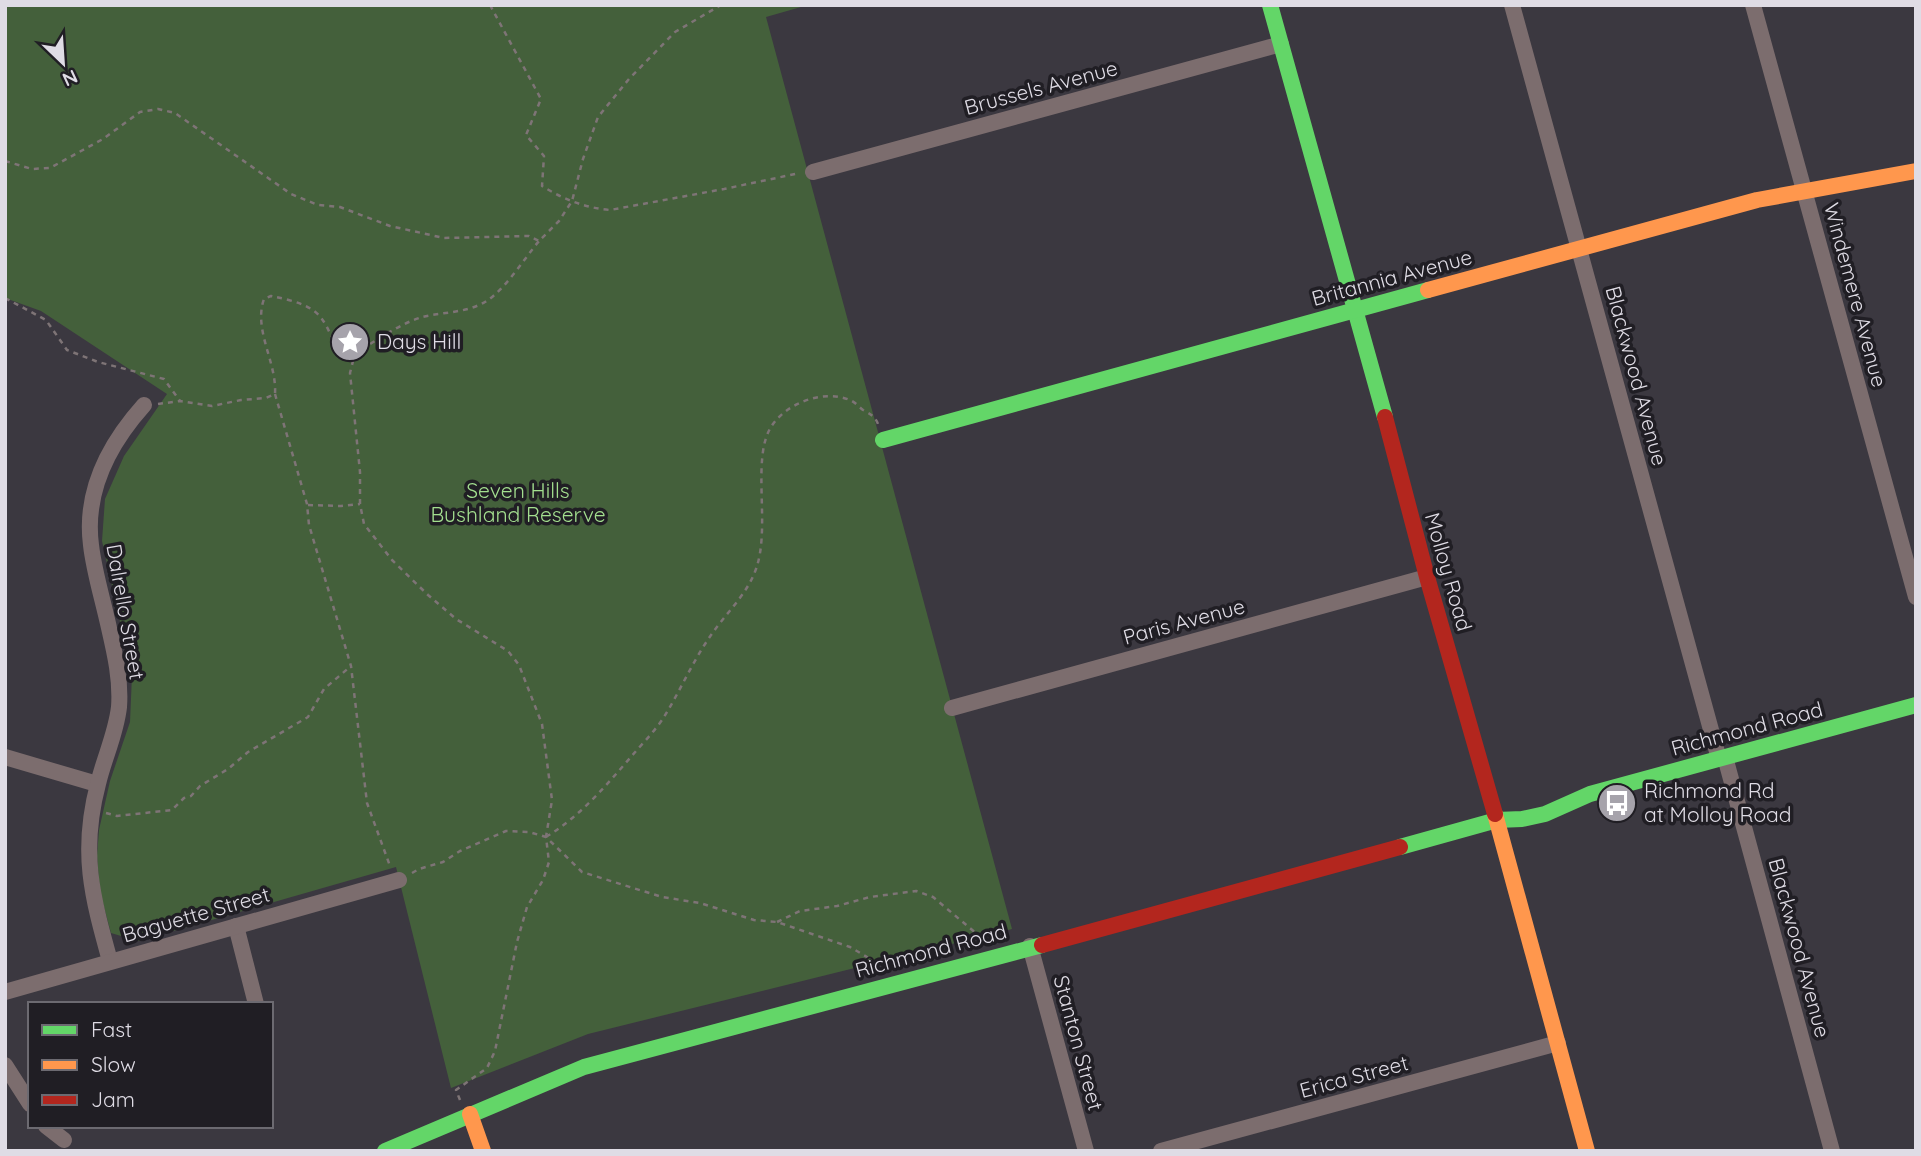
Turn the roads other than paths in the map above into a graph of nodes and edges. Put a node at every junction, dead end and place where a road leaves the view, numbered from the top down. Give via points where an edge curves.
1 (1270, 5) edge
2 (1512, 5) edge
3 (1753, 5) edge
4 (1281, 44) junction
5 (1916, 171) edge
6 (813, 172) road end
7 (1804, 191) junction
8 (1579, 248) junction
9 (1356, 309) junction
10 (144, 405) road end
11 (883, 440) road end
12 (1427, 577) junction
13 (1916, 597) edge
14 (1916, 705) edge
15 (952, 708) dead end
16 (5, 757) edge
17 (1722, 758) junction
18 (97, 784) junction
19 (1497, 820) junction
20 (399, 880) road end
21 (236, 926) junction
22 (1030, 946) junction
23 (110, 961) junction
24 (5, 992) edge
25 (255, 1002) edge
26 (1558, 1044) junction
27 (5, 1065) edge
28 (28, 1101) edge
29 (470, 1114) junction
30 (49, 1128) edge
31 (64, 1140) dead end
32 (385, 1151) edge
33 (483, 1151) edge
34 (1086, 1151) edge
35 (1161, 1151) edge
36 (1587, 1151) edge
37 (1832, 1151) edge

1 - 4 street, Molloy Road
2 - 8 street, Blackwood Avenue
3 - 7 street, Windemere Avenue
4 - 6 street, Brussels Avenue
4 - 9 street, Molloy Road
5 - 7 street, Britannia Avenue
7 - 8 street, Britannia Avenue
7 - 13 street, Windemere Avenue
8 - 9 street, Britannia Avenue
8 - 17 street, Blackwood Avenue
9 - 11 street, Britannia Avenue
9 - 12 street, Molloy Road
10 - 18 street, Dalrello Street via 112,447 90,512 91,545 118,666 119,707
12 - 15 street, Paris Avenue
12 - 19 street, Molloy Road
14 - 17 street, Richmond Road
16 - 18 street
17 - 19 street, Richmond Road via 1590,794 1538,801
17 - 37 street, Blackwood Avenue
18 - 23 street, Dalrello Street via 88,871
19 - 22 street, Richmond Road
19 - 26 street, Molloy Road
20 - 21 street, Baguette Street
21 - 23 street, Baguette Street
21 - 25 street
22 - 29 street, Richmond Road via 584,1066
22 - 34 street, Stanton Street
23 - 24 street, Baguette Street
26 - 35 street, Erica Street
26 - 36 street, Molloy Road
27 - 28 street
29 - 32 street, Richmond Road
29 - 33 street
30 - 31 street

